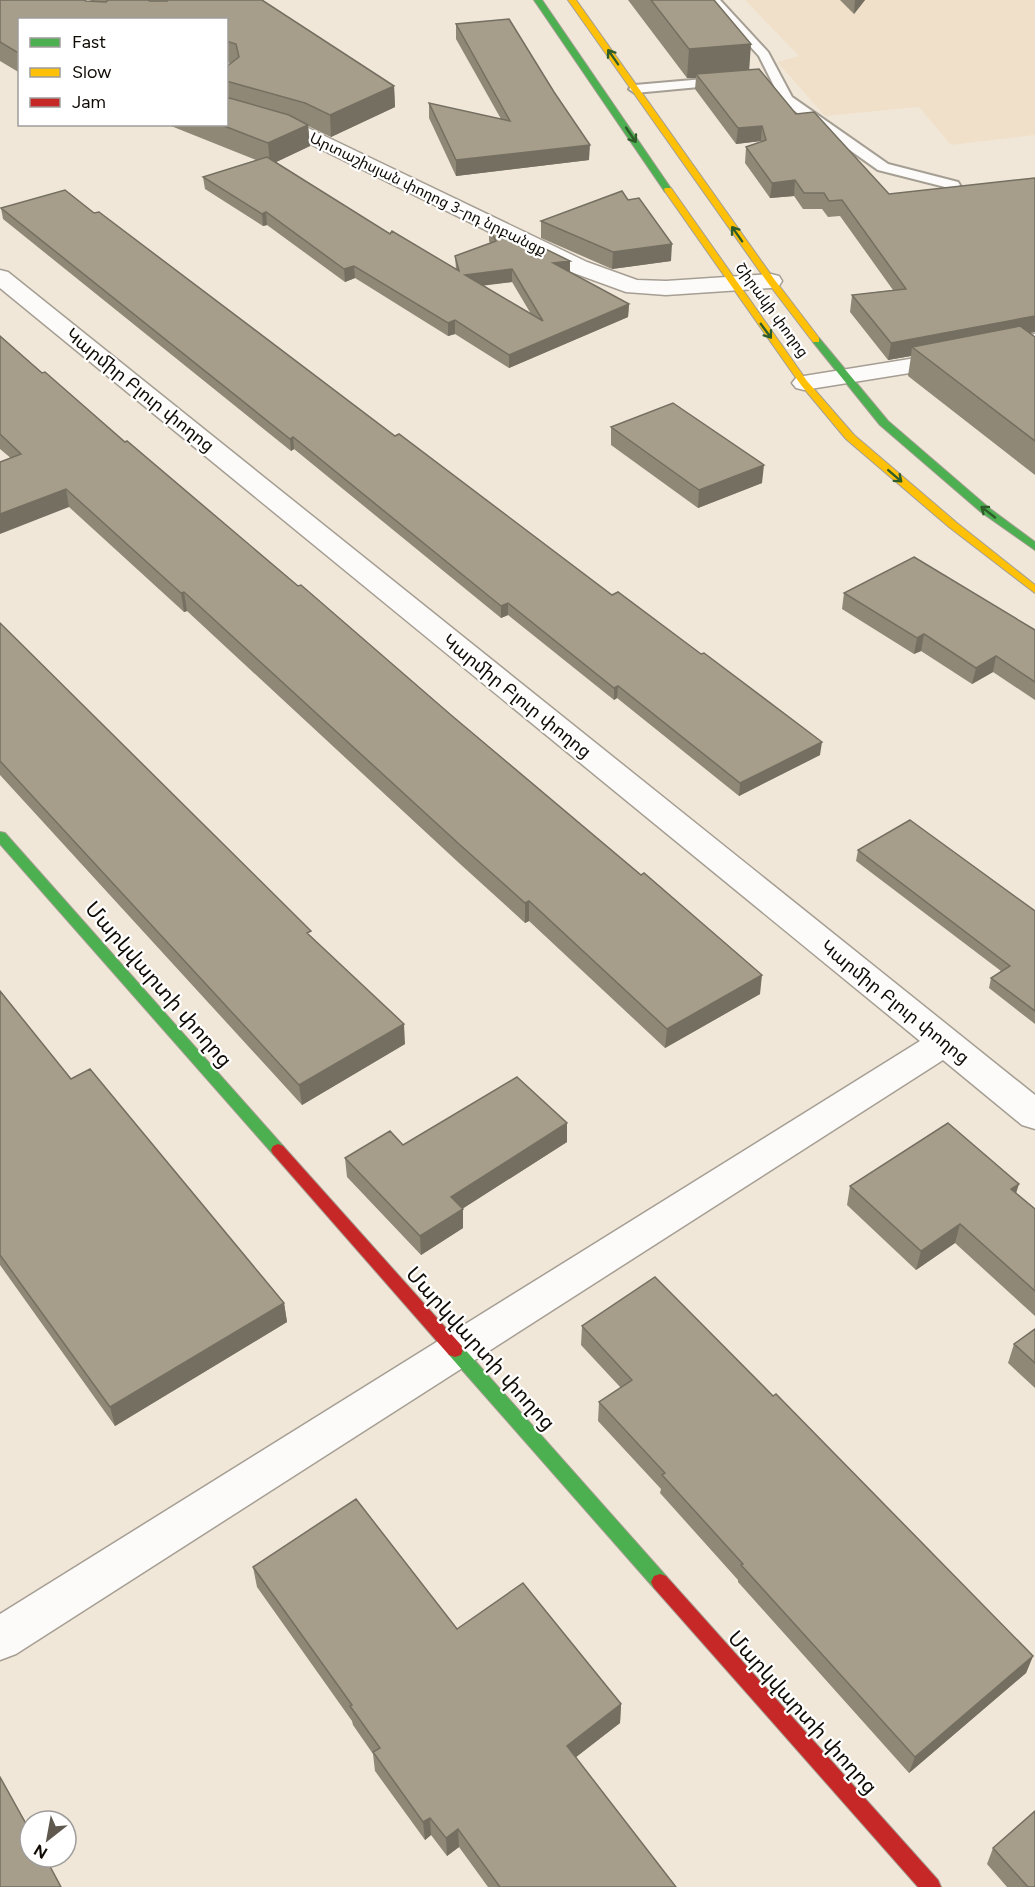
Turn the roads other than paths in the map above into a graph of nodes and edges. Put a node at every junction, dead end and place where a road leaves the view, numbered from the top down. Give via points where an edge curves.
1 (538, 0) edge
2 (572, 0) edge
3 (714, 0) edge
4 (228, 67) edge
5 (742, 80) edge
6 (228, 82) edge
7 (634, 88) junction
8 (228, 110) edge
9 (953, 185) edge
10 (0, 277) edge
11 (771, 282) junction
12 (732, 284) junction
13 (1035, 341) edge
14 (843, 376) junction
15 (804, 383) junction
16 (1035, 547) edge
17 (1035, 590) edge
18 (0, 836) edge
19 (945, 1042) junction
20 (1035, 1115) edge
21 (455, 1352) junction
22 (0, 1639) edge
23 (931, 1887) edge

1 -> 12 main road, Շիրակի փողոց
7 -> 2 main road, Շիրակի փողոց
3 - 9 lane via 764,55 770,77 788,99 883,167
4 - 6 lane via 233,70 233,78
5 - 7 lane
11 -> 7 main road, Շիրակի փողոց
8 - 12 street, Արտաշիսյան փողոց 3-րդ նրբանցք via 299,131 579,267 634,287
10 - 19 street, Կարմիր Բլուր փողոց
11 - 12 street, Արտաշիսյան փողոց 3-րդ նրբանցք
11 - 14 main road, Շիրակի փողոց
12 -> 15 main road, Շիրակի փողոց
13 - 14 street
14 - 15 street
16 -> 14 main road, Շիրակի փողոց via 985,510 884,423
15 -> 17 main road, Շիրակի փողոց via 850,436 952,525
18 - 21 main road, Մարկվարտի փողոց
19 - 20 street, Կարմիր Բլուր փողոց
19 - 21 street
21 - 22 street
21 - 23 main road, Մարկվարտի փողոց

